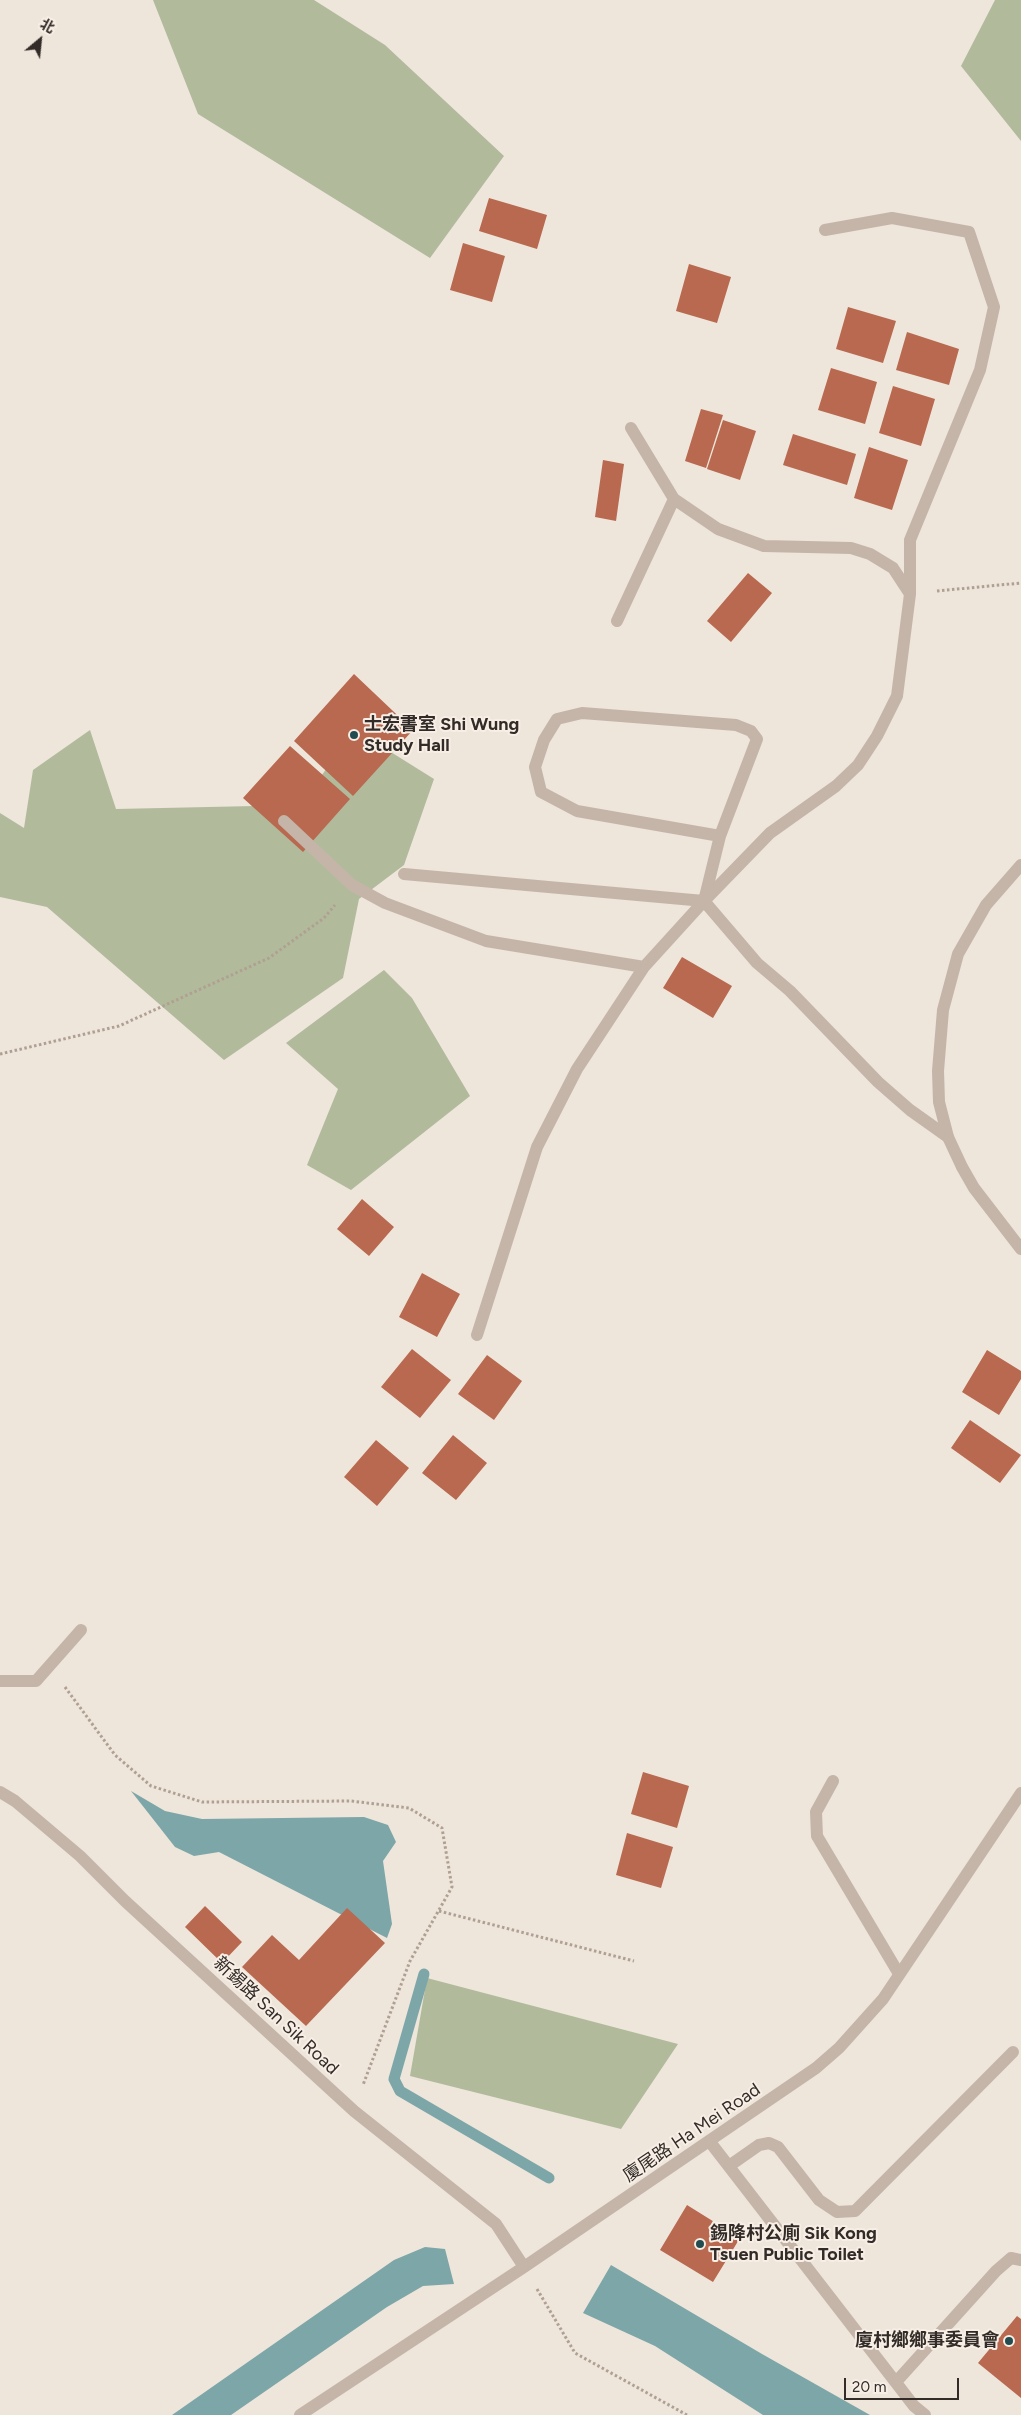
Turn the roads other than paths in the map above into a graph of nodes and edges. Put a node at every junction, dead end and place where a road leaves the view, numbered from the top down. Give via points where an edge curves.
1 (825, 230) dead end
2 (631, 428) dead end
3 (674, 499) junction
4 (910, 594) junction
5 (617, 621) dead end
6 (284, 821) dead end
7 (720, 836) junction
8 (1021, 865) edge
9 (404, 874) dead end
10 (704, 901) junction
11 (644, 967) junction
12 (948, 1136) junction
13 (1021, 1249) edge
14 (477, 1335) dead end
15 (81, 1630) dead end
16 (0, 1681) edge
17 (833, 1781) dead end
18 (0, 1792) edge
19 (1021, 1793) edge
20 (899, 1974) junction
21 (1013, 2052) dead end
22 (710, 2142) junction
23 (729, 2166) junction
24 (1021, 2260) edge
25 (524, 2267) junction
26 (896, 2382) junction
27 (300, 2415) edge
28 (925, 2415) edge

1 - 4 street via 892,218 969,232 994,307 980,370 910,540
2 - 3 street
3 - 4 street via 718,529 764,546 851,548 870,554 893,568
3 - 5 street
4 - 10 street via 897,696 858,765 836,786 770,834
6 - 11 street via 352,885 385,903 486,941
7 - 7 street via 757,739 751,730 736,725 582,713 557,719 544,740 535,767 541,792 577,811
7 - 10 street
8 - 12 street via 986,905 958,954 949,981 938,1071 940,1102
9 - 10 street
10 - 11 street
10 - 12 street via 757,963 790,990 878,1082 910,1110
11 - 14 street via 577,1069 537,1147
12 - 13 street via 974,1188
15 - 16 street via 36,1681
17 - 20 street via 816,1812 817,1836
18 - 25 street, 新錫路 San Sik Road via 80,1856 354,2111 496,2224
19 - 20 street, 廈尾路 Ha Mei Road
20 - 22 street, 廈尾路 Ha Mei Road via 861,2024 822,2063
21 - 23 street via 855,2211 837,2212 819,2200 778,2148 769,2143 759,2145
22 - 23 street
22 - 25 street, 廈尾路 Ha Mei Road
23 - 26 street
24 - 26 street via 1011,2258 996,2271
25 - 27 street, 廈尾路 Ha Mei Road
26 - 28 street

